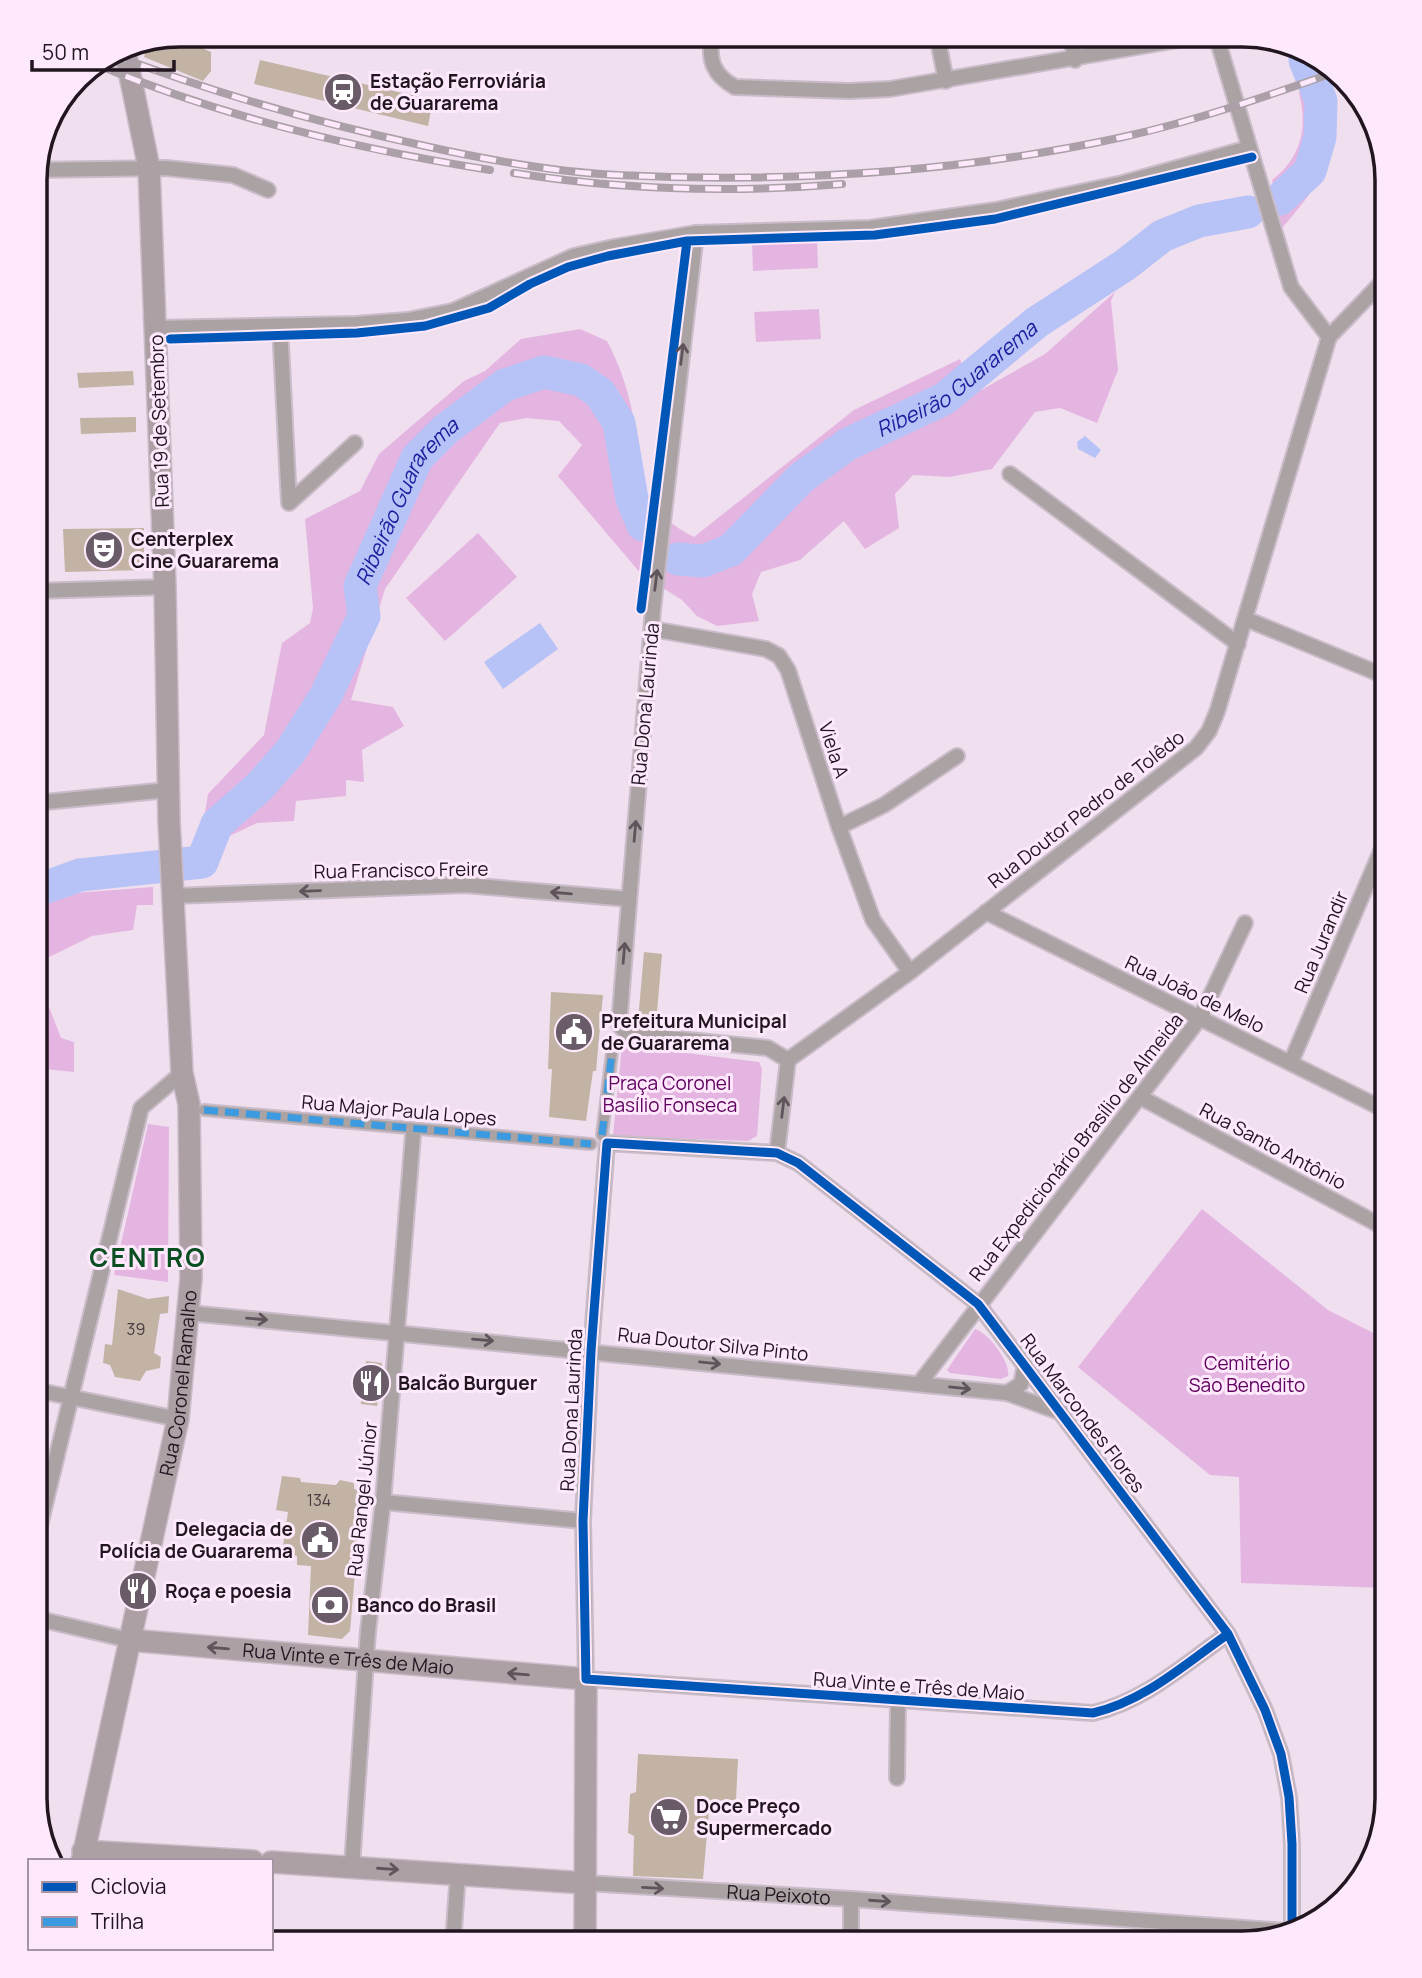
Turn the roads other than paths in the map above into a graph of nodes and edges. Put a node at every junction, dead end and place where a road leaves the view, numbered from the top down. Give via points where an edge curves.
1 (710, 48) edge
2 (940, 48) edge
3 (1073, 48) edge
4 (1139, 48) edge
5 (1220, 48) edge
6 (127, 58) edge
7 (1075, 60) junction
8 (946, 80) junction
9 (1249, 148) junction
10 (149, 168) junction
11 (48, 170) edge
12 (268, 190) dead end
13 (696, 233) junction
14 (1375, 289) edge
15 (280, 326) junction
16 (156, 328) junction
17 (1329, 337) junction
18 (355, 443) dead end
19 (1010, 474) dead end
20 (165, 587) junction
21 (48, 590) edge
22 (1246, 619) junction
23 (652, 629) junction
24 (1238, 643) junction
25 (1375, 672) edge
26 (957, 756) dead end
27 (168, 790) junction
28 (48, 802) edge
29 (839, 827) junction
30 (1375, 865) edge
31 (173, 889) junction
32 (629, 899) junction
33 (986, 912) junction
34 (1245, 923) dead end
35 (910, 972) junction
36 (1200, 1018) junction
37 (612, 1044) dead end
38 (788, 1060) junction
39 (1291, 1062) junction
40 (182, 1073) junction
41 (1142, 1098) junction
42 (1375, 1105) edge
43 (204, 1110) dead end
44 (413, 1135) dead end
45 (605, 1139) junction
46 (591, 1144) dead end
47 (777, 1153) junction
48 (1375, 1223) edge
49 (978, 1304) junction
50 (189, 1313) junction
51 (396, 1332) junction
52 (591, 1351) junction
53 (1025, 1365) junction
54 (919, 1384) junction
55 (47, 1392) edge
56 (1007, 1393) junction
57 (69, 1396) junction
58 (1063, 1413) junction
59 (178, 1419) junction
60 (47, 1492) edge
61 (383, 1502) junction
62 (583, 1521) junction
63 (47, 1621) edge
64 (1228, 1634) junction
65 (129, 1640) junction
66 (365, 1661) junction
67 (586, 1679) junction
68 (898, 1702) junction
69 (897, 1778) dead end
70 (82, 1856) edge
71 (185, 1859) edge
72 (273, 1862) edge
73 (352, 1866) junction
74 (458, 1873) junction
75 (585, 1884) junction
76 (851, 1899) junction
77 (1292, 1921) edge
78 (1262, 1929) edge
79 (454, 1930) edge
80 (585, 1930) edge
81 (851, 1931) edge

1 - 8 street via 713,69 735,87 849,92
2 - 8 street
3 - 7 street
4 - 7 street
5 - 9 street
6 - 10 main road, Rua 19 de Setembro
7 - 8 street
9 - 13 street via 1123,183 996,210 870,228
9 - 17 street via 1291,288
10 - 11 street
10 - 12 street via 233,175
10 - 16 main road, Rua 19 de Setembro
13 - 15 street via 574,256 453,311 395,321
23 -> 13 street, Rua Dona Laurinda
14 - 17 street, Rua Doutor Pedro de Tolêdo
15 - 16 street
15 - 18 street via 289,503
16 - 20 main road, Rua 19 de Setembro
17 - 22 street, Rua Doutor Pedro de Tolêdo
19 - 24 street
20 - 21 street
20 - 27 main road, Rua 19 de Setembro
22 - 24 street, Rua Doutor Pedro de Tolêdo
22 - 25 street
23 - 29 street, Viela A via 766,649 779,656 788,670
32 -> 23 street, Rua Dona Laurinda
24 - 33 street, Rua Doutor Pedro de Tolêdo via 1209,732 1196,748
26 - 29 street via 884,805
27 - 28 street
27 - 31 main road, Rua 19 de Setembro
29 - 35 street, Viela A via 873,920
30 - 39 street, Rua Jurandir
32 -> 31 street, Rua Francisco Freire via 465,885
31 - 40 main road, Rua Coronel Ramalho
38 -> 32 street, Rua Dona Laurinda via 768,1048 628,1034 619,1026
33 - 35 street, Rua Doutor Pedro de Tolêdo
33 - 36 street, Rua João de Melo
34 - 36 street, Rua Expedicionário Brasílio de Almeida
35 - 38 street, Rua Doutor Pedro de Tolêdo
36 - 39 street, Rua João de Melo
36 - 41 street, Rua Expedicionário Brasílio de Almeida
37 - 45 street
47 -> 38 street
39 - 42 street, Rua João de Melo
40 - 50 main road, Rua Coronel Ramalho via 190,1104
40 - 57 street via 141,1108
41 - 48 street, Rua Santo Antônio
41 - 49 street, Rua Expedicionário Brasílio de Almeida
43 - 46 street, Rua Major Paula Lopes
44 - 51 street, Rua Rangel Júnior
45 - 47 street, Rua Marcondes Flores
45 - 52 street, Rua Dona Laurinda
47 - 49 street, Rua Marcondes Flores via 798,1163
49 - 53 street, Rua Marcondes Flores
49 - 54 street, Rua Expedicionário Brasílio de Almeida
50 -> 51 street, Rua Doutor Silva Pinto
50 - 59 main road, Rua Coronel Ramalho
51 -> 52 street, Rua Doutor Silva Pinto
51 - 61 street, Rua Rangel Júnior
52 -> 54 street, Rua Doutor Silva Pinto
52 - 62 street, Rua Dona Laurinda
53 - 56 street via 1021,1384
53 - 58 street, Rua Marcondes Flores
54 -> 56 street, Rua Doutor Silva Pinto
55 - 57 street
56 - 58 street, Rua Doutor Silva Pinto
57 - 59 street
57 - 60 street
58 - 64 street, Rua Marcondes Flores
59 - 65 main road, Rua Coronel Ramalho
61 - 62 street
61 - 66 street, Rua Rangel Júnior
62 - 67 street, Rua Dona Laurinda
63 - 65 street, Rua Vinte e Três de Maio
64 - 68 street, Rua Vinte e Três de Maio via 1140,1696 1093,1713
64 - 77 street, Rua Marcondes Flores via 1281,1754 1289,1797
66 -> 65 main road, Rua Vinte e Três de Maio
65 - 70 main road, Rua Coronel Ramalho
67 -> 66 main road, Rua Vinte e Três de Maio
66 - 73 street, Rua Rangel Júnior
67 - 68 street, Rua Vinte e Três de Maio
67 - 75 main road, Rua Dona Laurinda
68 - 69 street
70 - 71 main road
72 - 73 main road, Rua Peixoto
73 -> 74 main road, Rua Peixoto
74 - 75 main road, Rua Peixoto
74 - 79 street
75 -> 76 street, Rua Peixoto
75 - 80 main road, Rua Dona Laurinda
76 -> 78 street, Rua Peixoto
76 - 81 street

